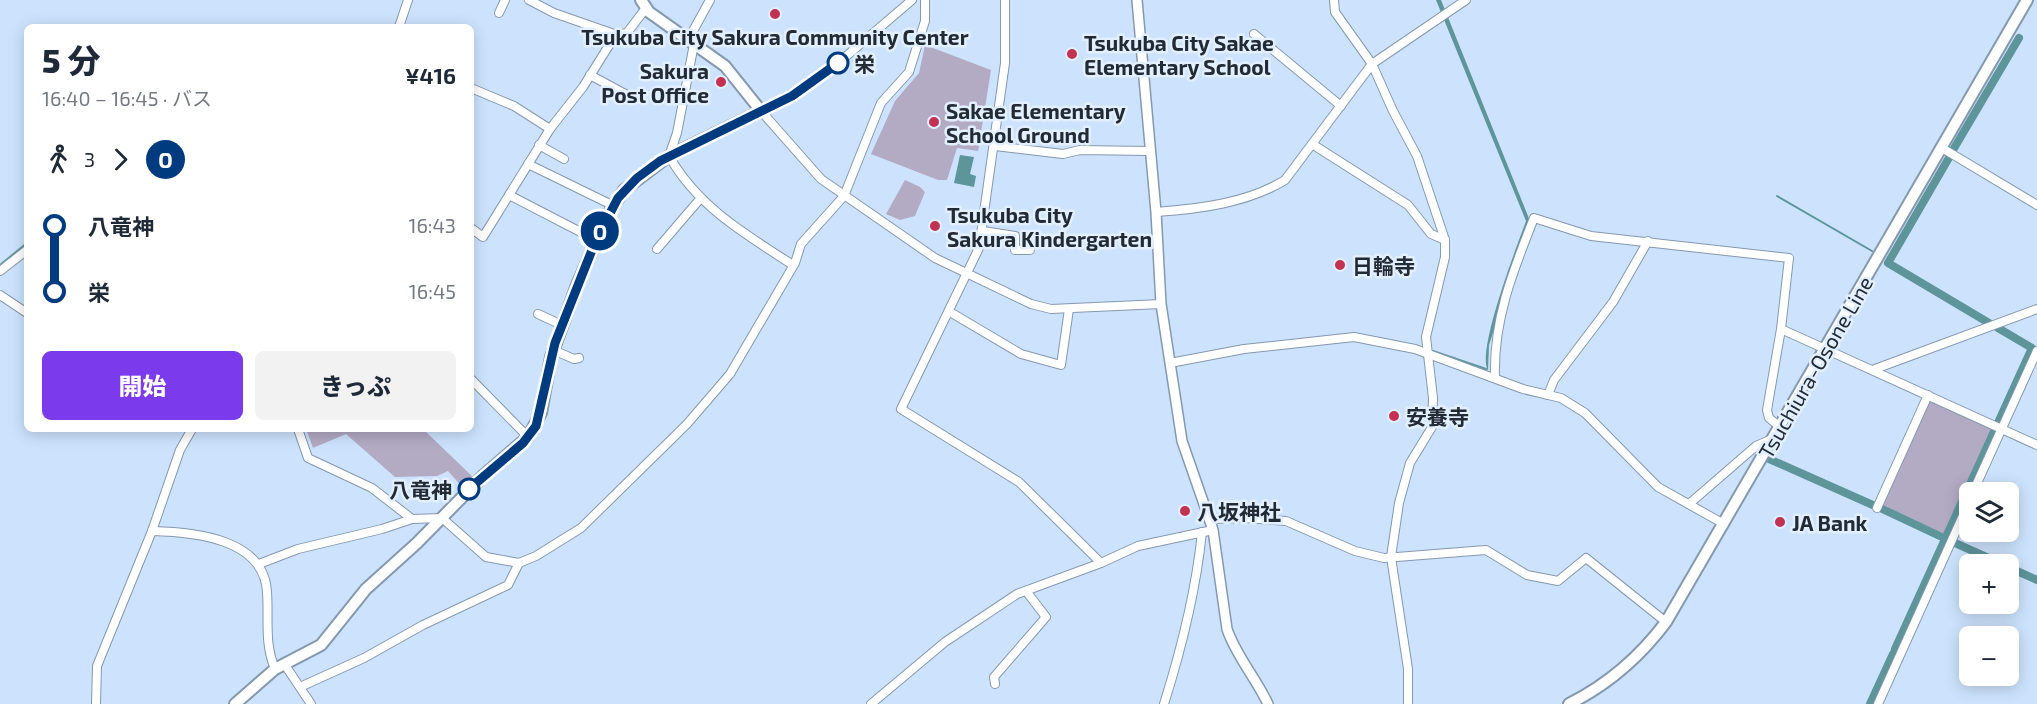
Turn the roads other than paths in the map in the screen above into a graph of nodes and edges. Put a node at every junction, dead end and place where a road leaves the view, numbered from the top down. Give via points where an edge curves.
1 (408, 0) edge
2 (506, 0) edge
3 (529, 0) edge
4 (710, 0) edge
5 (912, 0) edge
6 (925, 0) edge
7 (1005, 0) edge
8 (1137, 0) edge
9 (1334, 0) edge
10 (1466, 0) edge
11 (2027, 0) edge
12 (643, 4) edge
13 (499, 13) dead end
14 (400, 24) edge
15 (1254, 34) dead end
16 (617, 35) junction
17 (691, 42) junction
18 (1372, 64) junction
19 (590, 75) junction
20 (474, 89) edge
21 (627, 95) dead end
22 (1341, 106) junction
23 (761, 111) junction
24 (550, 129) junction
25 (1312, 144) junction
26 (539, 145) junction
27 (995, 146) junction
28 (1942, 148) junction
29 (1149, 151) junction
30 (669, 156) junction
31 (564, 159) dead end
32 (528, 164) junction
33 (509, 195) junction
34 (844, 196) junction
35 (700, 199) junction
36 (612, 205) junction
37 (2037, 205) edge
38 (1156, 212) junction
39 (474, 230) edge
40 (983, 231) junction
41 (596, 240) junction
42 (1445, 240) junction
43 (1648, 241) junction
44 (657, 249) dead end
45 (1030, 250) dead end
46 (24, 252) edge
47 (793, 265) junction
48 (0, 271) edge
49 (967, 274) junction
50 (0, 295) edge
51 (1161, 304) junction
52 (1069, 309) junction
53 (2037, 309) edge
54 (24, 311) edge
55 (950, 312) junction
56 (538, 314) dead end
57 (562, 325) junction
58 (1781, 329) junction
59 (1826, 348) junction
60 (553, 350) junction
61 (2037, 351) edge
62 (1427, 355) junction
63 (579, 358) dead end
64 (1170, 363) junction
65 (1875, 369) junction
66 (1495, 378) junction
67 (474, 382) edge
68 (1928, 394) junction
69 (1548, 395) junction
70 (1780, 427) junction
71 (2001, 429) junction
72 (190, 432) edge
73 (299, 432) edge
74 (528, 437) junction
75 (1773, 438) junction
76 (2037, 445) edge
77 (1977, 482) edge
78 (1689, 504) junction
79 (1877, 508) dead end
80 (442, 518) junction
81 (412, 519) junction
82 (1209, 519) junction
83 (1724, 524) junction
84 (1959, 525) edge
85 (1213, 530) junction
86 (152, 531) junction
87 (1202, 532) junction
88 (1391, 556) junction
89 (519, 563) junction
90 (1101, 563) junction
91 (259, 564) junction
92 (1026, 591) junction
93 (1666, 622) junction
94 (280, 667) junction
95 (995, 684) dead end
96 (300, 687) junction
97 (96, 704) edge
98 (235, 704) edge
99 (311, 704) edge
100 (871, 704) edge
101 (1164, 704) edge
102 (1268, 704) edge
103 (1408, 704) edge
104 (1569, 704) edge
105 (1878, 704) edge

1 - 14 street
2 - 13 street
3 - 16 street
4 - 17 street
5 - 23 street via 823,76
6 - 34 street via 925,21 909,72 881,103
7 - 27 street via 1005,63
8 - 29 street
9 - 18 street via 1335,12
10 - 18 street
11 - 28 main road, Tsuchiura-Osone Line
12 - 16 street via 627,33
12 - 17 main road
15 - 22 street
16 - 19 street
17 - 23 main road via 725,66
17 - 30 street via 677,134
18 - 22 street
18 - 42 street via 1418,156
19 - 21 street
19 - 24 street
20 - 24 street via 514,105
22 - 25 street
23 - 30 main road
23 - 34 street via 801,159
24 - 26 street
25 - 38 street via 1285,180 1269,189 1207,206
25 - 42 street via 1408,205 1431,234
26 - 31 street
26 - 32 street
27 - 29 street via 1063,154 1080,150
27 - 40 street
28 - 37 street
28 - 59 main road, Tsuchiura-Osone Line
29 - 38 street
30 - 35 street
30 - 36 main road via 637,178
32 - 33 street
32 - 36 street
33 - 39 street via 483,237
33 - 41 street
34 - 47 street via 801,244
34 - 49 street via 935,258
35 - 44 street
35 - 47 street
36 - 41 main road
38 - 51 street
40 - 45 street via 1015,236 1015,250
40 - 49 street via 980,248
41 - 57 main road
42 - 62 street via 1445,257 1426,338
43 - 58 street via 1789,258
43 - 66 street via 1591,236 1534,218 1499,317 1494,347
43 - 69 street via 1613,302 1554,380
46 - 48 street
47 - 89 street via 730,374 687,424 581,528
49 - 52 street via 1031,304
49 - 55 street
50 - 54 street
51 - 52 street
51 - 64 street
52 - 55 street via 1061,365 1021,354
53 - 65 street
55 - 90 street via 901,409 1019,482
56 - 57 street
57 - 60 main road
58 - 59 street
58 - 70 street via 1767,410 1769,418
59 - 65 street
59 - 70 main road, Tsuchiura-Osone Line
60 - 63 street
60 - 74 main road via 541,413
61 - 71 street
62 - 64 street via 1354,337 1244,349
62 - 66 street
62 - 88 street via 1433,398 1431,427 1410,463
64 - 82 street via 1186,457
65 - 68 street
66 - 69 street
67 - 74 street
68 - 71 street
68 - 79 street
69 - 78 street via 1585,413 1658,487
70 - 75 main road, Tsuchiura-Osone Line
71 - 76 street
71 - 77 street
72 - 86 street via 180,450
73 - 81 street via 308,458 372,488
74 - 80 main road
75 - 78 street via 1756,446
75 - 83 main road, Tsuchiura-Osone Line
78 - 83 street
80 - 81 street
80 - 89 street via 486,556
80 - 94 main road via 366,589 321,645
81 - 91 street via 298,549
82 - 85 street
82 - 88 street via 1286,521 1355,551 1383,558
83 - 93 main road, Tsuchiura-Osone Line
84 - 105 street
85 - 87 street
85 - 102 street via 1227,629
86 - 91 street via 189,532 218,539
86 - 97 street via 96,666
87 - 90 street via 1138,546
87 - 101 street via 1183,640
88 - 93 street via 1486,550 1527,575 1558,580 1586,558
88 - 103 street via 1408,669
89 - 96 street via 508,585
90 - 92 street
91 - 94 street via 267,588 267,644
92 - 95 street via 1046,617 994,677
92 - 100 street via 945,642
93 - 104 main road, Tsuchiura-Osone Line via 1626,668
94 - 96 street
94 - 98 main road
96 - 99 street

